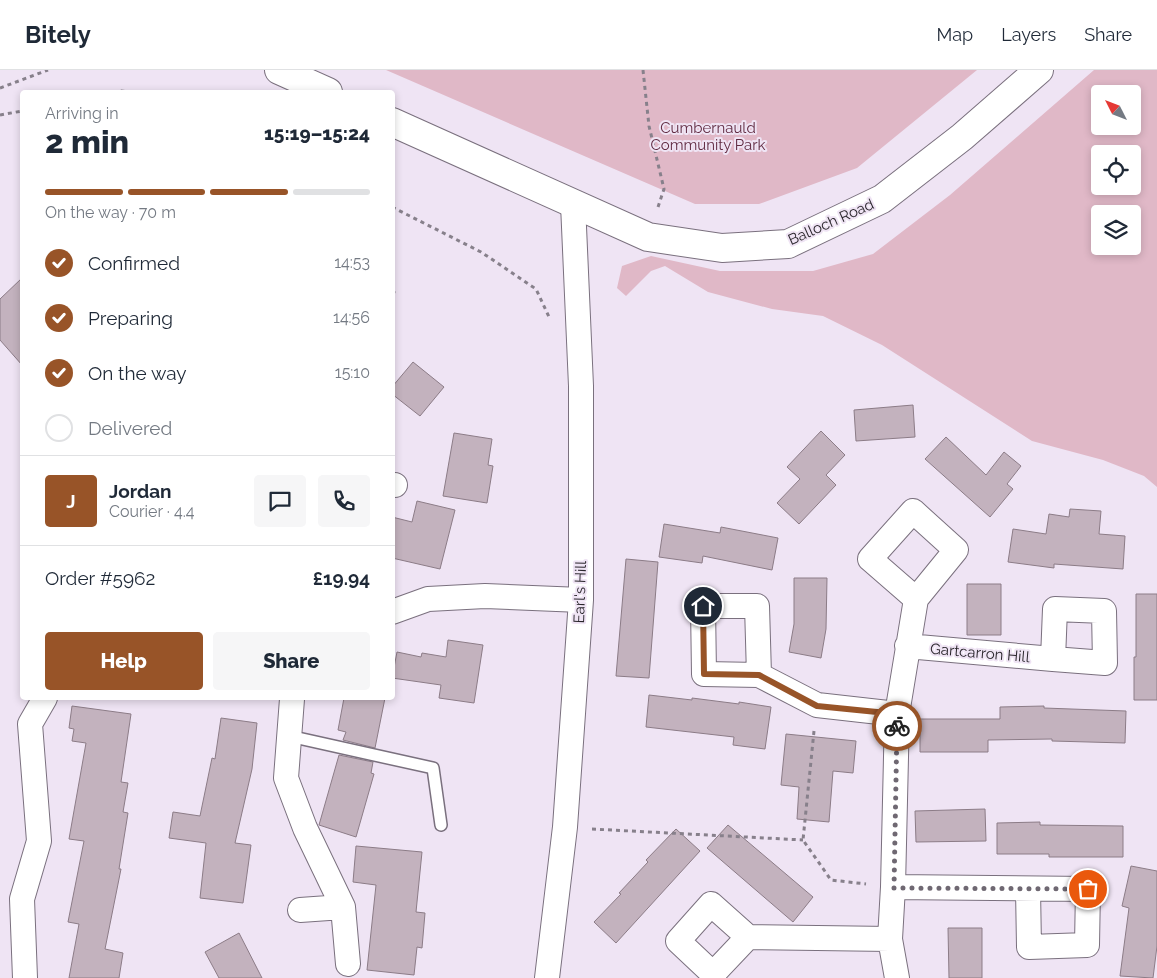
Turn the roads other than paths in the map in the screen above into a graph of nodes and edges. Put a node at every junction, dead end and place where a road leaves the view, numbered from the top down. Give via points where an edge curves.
1 (279, 70) edge
2 (1039, 70) edge
3 (324, 90) edge
4 (395, 123) edge
5 (574, 204) junction
6 (916, 599) dead end
7 (581, 600) junction
8 (395, 611) edge
9 (907, 646) junction
10 (1054, 659) dead end
11 (759, 675) dead end
12 (44, 700) edge
13 (288, 700) edge
14 (897, 714) junction
15 (289, 736) junction
16 (441, 825) dead end
17 (894, 888) junction
18 (1028, 890) dead end
19 (343, 907) junction
20 (300, 910) dead end
21 (748, 937) dead end
22 (890, 939) junction
23 (348, 964) dead end
24 (25, 978) edge
25 (547, 978) edge
26 (897, 978) edge

1 - 3 street
2 - 5 street, Balloch Road via 882,199 788,244 722,248 648,236
4 - 5 street, Balloch Road
5 - 7 street, Earl's Hill via 581,386
6 - 9 street
7 - 8 street via 485,596 428,599
7 - 25 street, Earl's Hill via 565,827
9 - 10 street, Gartcarron Hill
9 - 14 street
11 - 14 street via 817,706
12 - 24 street via 30,724 39,841 22,900
13 - 15 street
14 - 17 street
15 - 16 lane via 433,768
15 - 19 street via 286,778 305,828
17 - 18 street
17 - 22 street
19 - 20 street
19 - 23 street
21 - 22 street
22 - 26 street

